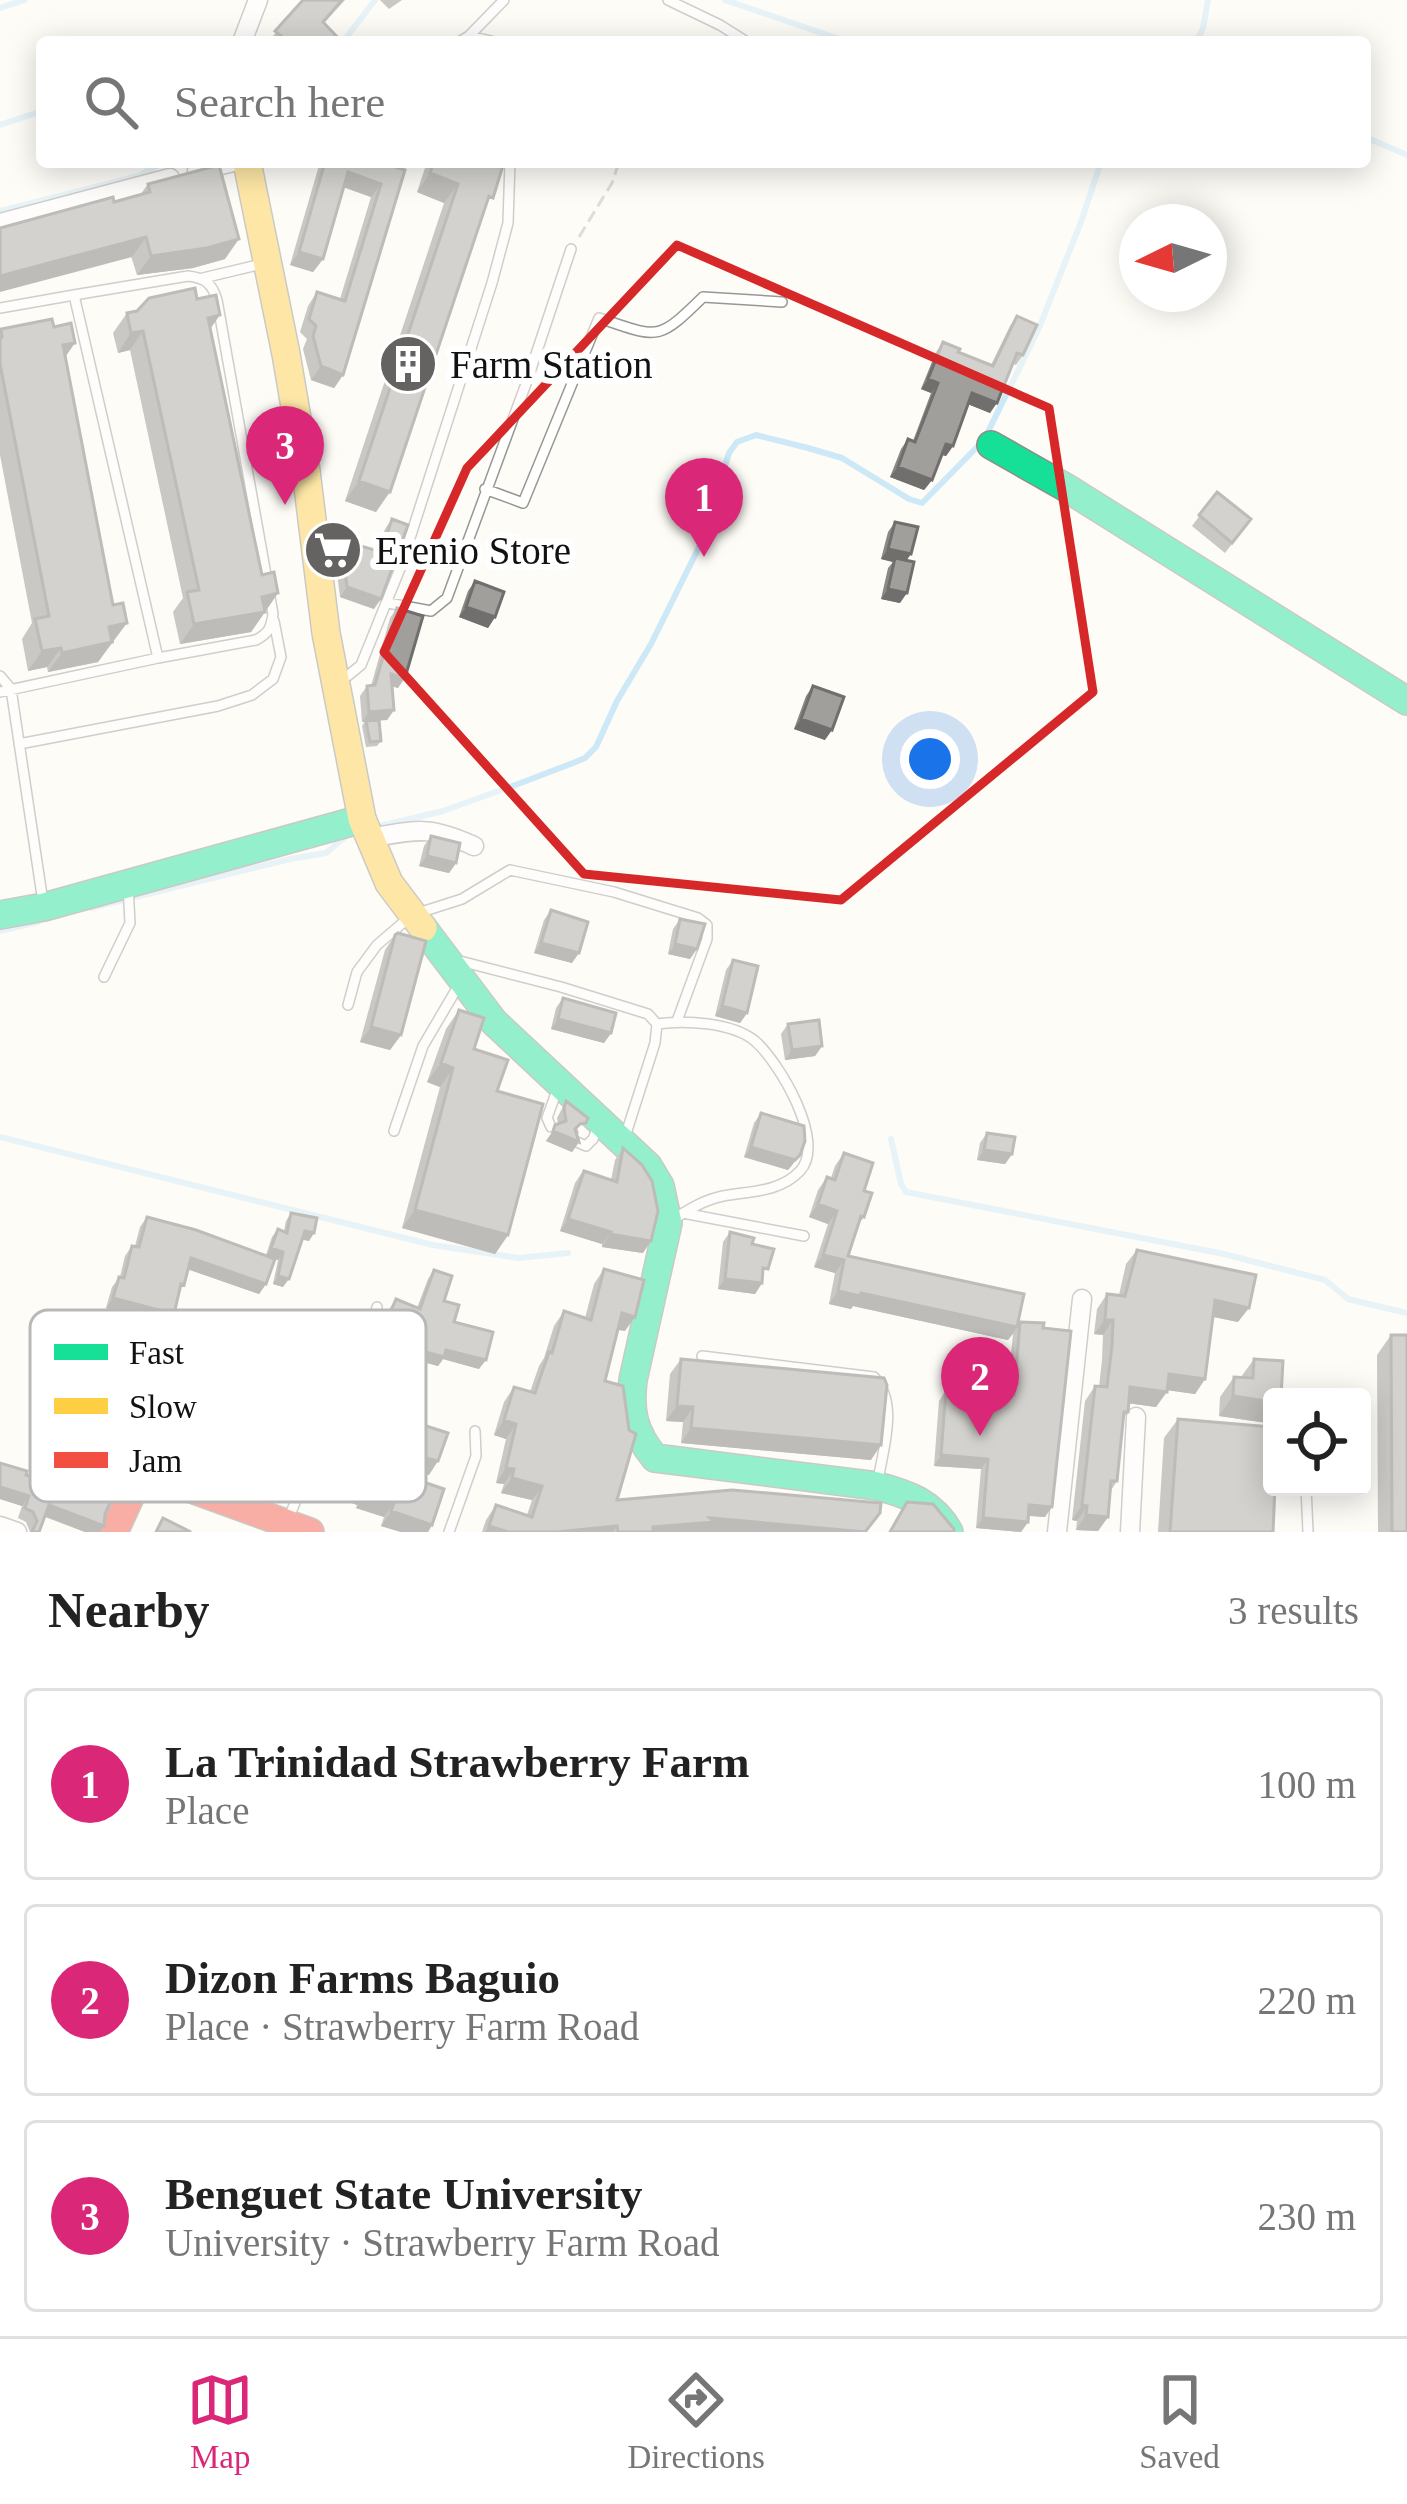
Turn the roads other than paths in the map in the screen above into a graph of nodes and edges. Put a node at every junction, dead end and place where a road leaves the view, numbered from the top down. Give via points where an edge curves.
1 (259, 0) edge
2 (504, 0) edge
3 (668, 0) edge
4 (244, 36) edge
5 (467, 36) edge
6 (737, 36) edge
7 (209, 168) edge
8 (249, 168) edge
9 (510, 168) edge
10 (0, 223) edge
11 (572, 249) road end
12 (268, 263) junction
13 (203, 278) junction
14 (74, 296) junction
15 (782, 302) dead end
16 (0, 308) edge
17 (992, 445) dead end
18 (485, 489) junction
19 (388, 603) junction
20 (273, 614) junction
21 (158, 658) junction
22 (0, 676) edge
23 (335, 685) junction
24 (5, 690) edge
25 (1407, 701) edge
26 (19, 744) junction
27 (365, 828) junction
28 (473, 846) dead end
29 (129, 895) junction
30 (44, 908) junction
31 (412, 915) junction
32 (0, 916) edge
33 (453, 968) junction
34 (104, 977) dead end
35 (349, 1005) dead end
36 (677, 1021) junction
37 (657, 1024) junction
38 (559, 1084) junction
39 (600, 1120) junction
40 (551, 1127) edge
41 (394, 1131) dead end
42 (577, 1142) edge
43 (623, 1142) junction
44 (676, 1218) junction
45 (804, 1236) dead end
46 (1082, 1299) dead end
47 (377, 1307) dead end
48 (376, 1310) edge
49 (702, 1357) edge
50 (1136, 1417) dead end
51 (475, 1431) dead end
52 (878, 1486) junction
53 (1306, 1496) edge
54 (128, 1502) edge
55 (225, 1502) edge
56 (0, 1526) edge
57 (298, 1529) edge
58 (16, 1532) edge
59 (114, 1532) edge
60 (449, 1532) edge
61 (949, 1532) edge
62 (1057, 1532) edge
63 (1130, 1532) edge
64 (1308, 1532) edge

1 - 4 street
2 - 5 lane
3 - 6 lane
7 - 10 street
8 - 12 street
9 - 19 lane via 508,223 492,283
11 - 18 lane
12 - 13 lane
12 - 23 street
13 - 14 lane
13 - 20 lane via 217,299
14 - 16 lane
14 - 21 lane
15 - 18 lane via 703,297 651,335 599,318 523,503
17 - 25 street
18 - 19 lane via 447,598 431,611
19 - 23 lane via 361,665
20 - 21 lane via 272,627 256,640
20 - 26 lane via 281,657 273,679 252,695
21 - 24 lane
22 - 24 lane
23 - 27 street
24 - 26 lane
26 - 30 lane
27 - 28 street via 444,832
27 - 29 street
27 - 31 street
29 - 30 street
29 - 34 lane via 130,923
30 - 32 street
31 - 33 street
31 - 35 lane via 367,958
31 - 36 lane via 510,870 698,918 707,939
33 - 37 lane via 634,1010
33 - 38 street via 494,1022
33 - 41 lane
36 - 37 lane
36 - 44 lane via 754,1040 786,1079 809,1151 802,1170 774,1188 722,1196
37 - 43 lane
38 - 39 street
38 - 40 lane
39 - 42 lane via 593,1139
39 - 43 street
43 - 44 street via 648,1166
44 - 45 lane
44 - 52 street via 631,1393 638,1439 655,1458
46 - 62 street
47 - 48 lane
49 - 52 lane via 874,1377 889,1405
50 - 63 street
51 - 60 lane via 476,1456
52 - 61 street via 928,1504
53 - 64 lane
54 - 59 street
55 - 57 street
56 - 58 street

